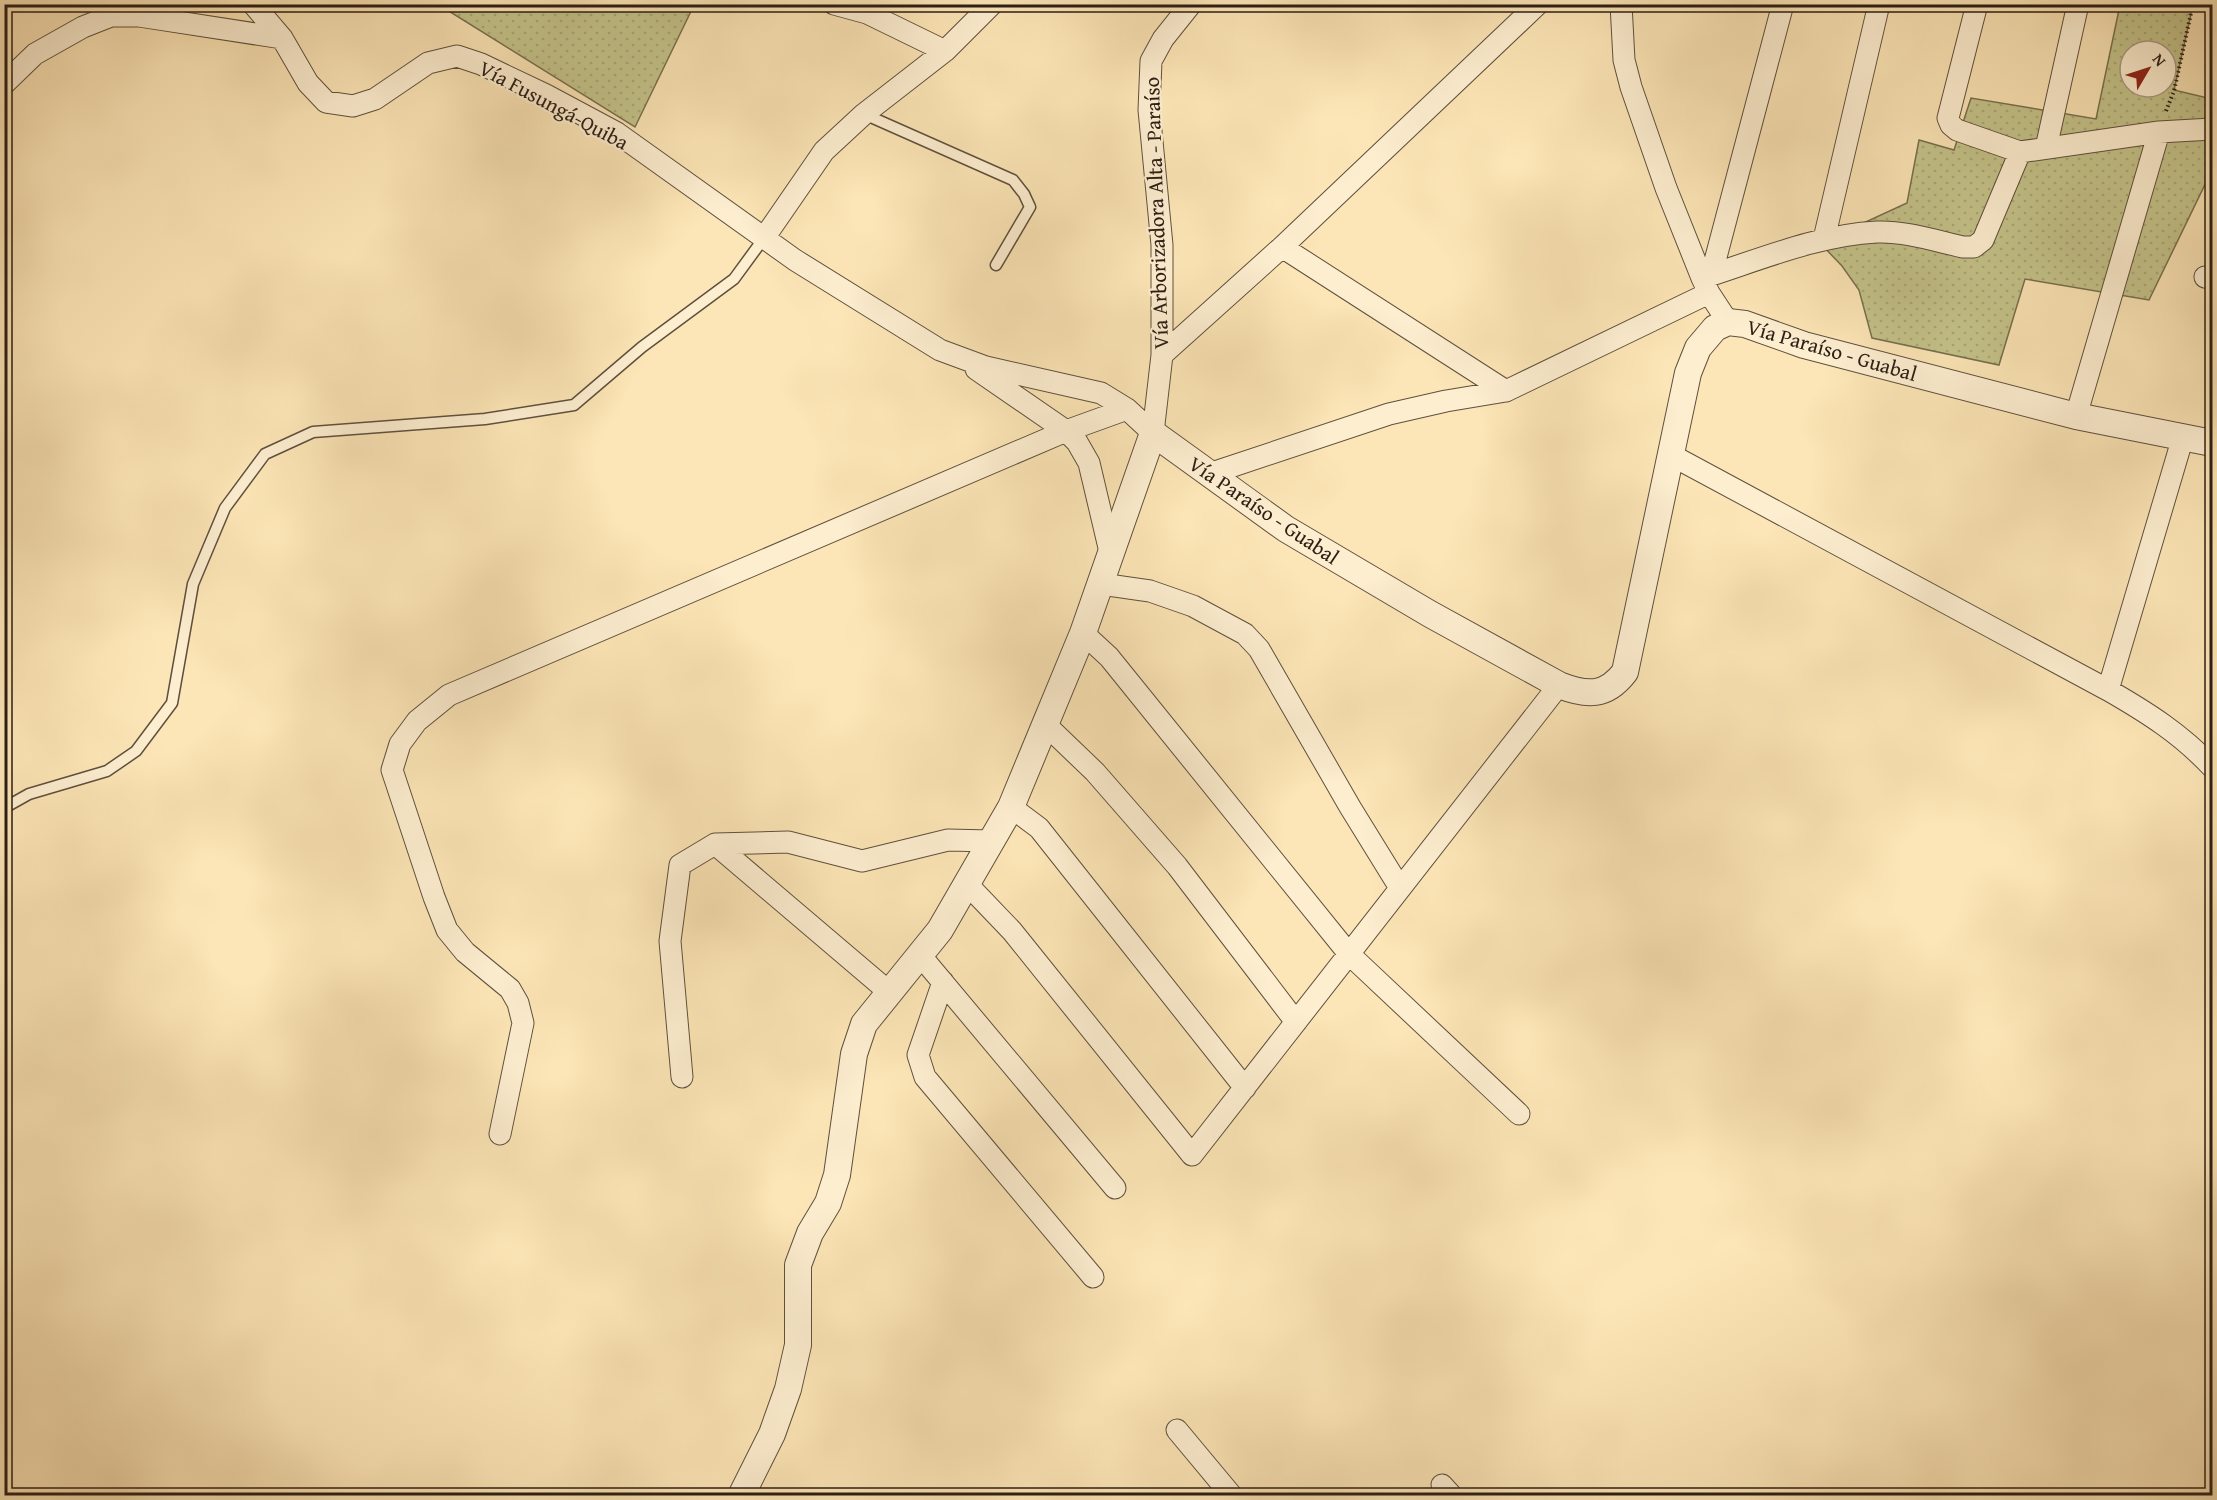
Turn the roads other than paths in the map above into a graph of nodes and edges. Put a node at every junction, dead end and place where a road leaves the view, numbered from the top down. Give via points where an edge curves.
1 (253, 4) edge
2 (834, 4) edge
3 (992, 4) edge
4 (1191, 4) edge
5 (1538, 4) edge
6 (1622, 4) edge
7 (1783, 4) edge
8 (1879, 4) edge
9 (1977, 4) edge
10 (2078, 4) edge
11 (282, 38) junction
12 (945, 51) junction
13 (4, 84) edge
14 (864, 114) junction
15 (2212, 129) edge
16 (2159, 132) junction
17 (2046, 148) junction
18 (2020, 152) junction
19 (764, 238) junction
20 (1824, 239) junction
21 (1282, 247) junction
22 (996, 265) dead end
23 (1707, 282) junction
24 (1728, 322) junction
25 (1162, 355) junction
26 (963, 360) junction
27 (1506, 391) junction
28 (1127, 409) junction
29 (2076, 416) junction
30 (1066, 430) junction
31 (1153, 433) junction
32 (2183, 437) junction
33 (2212, 443) edge
34 (1671, 455) junction
35 (1209, 474) junction
36 (1111, 556) junction
37 (1101, 584) junction
38 (1083, 633) junction
39 (1559, 685) junction
40 (2108, 690) junction
41 (1045, 724) junction
42 (2212, 767) edge
43 (1011, 807) junction
44 (4, 808) edge
45 (992, 841) junction
46 (715, 844) junction
47 (967, 884) junction
48 (1400, 888) junction
49 (1349, 954) junction
50 (920, 955) junction
51 (944, 982) junction
52 (889, 992) junction
53 (1296, 1022) junction
54 (682, 1077) dead end
55 (1245, 1088) junction
56 (1519, 1114) dead end
57 (500, 1134) dead end
58 (1115, 1188) dead end
59 (1093, 1277) dead end
60 (1177, 1430) dead end
61 (741, 1496) edge
62 (1232, 1496) edge

1 - 11 street, Vía Fusungá-Quiba
2 - 12 street via 867,13
3 - 12 street
4 - 25 street, Vía Arborizadora Alta - Paraíso via 1151,61 1149,110 1162,245
5 - 21 street
6 - 23 street via 1624,60 1632,87 1666,188
7 - 23 street
8 - 20 street
9 - 18 street via 1948,118 1957,130
10 - 17 street
11 - 13 street via 139,16 111,16 35,54
11 - 19 street, Vía Fusungá-Quiba via 308,83 326,102 353,106 375,99 428,63 457,56 481,64 617,133
12 - 14 street
14 - 19 street via 824,151
14 - 22 lane via 1013,180 1030,207
15 - 16 street
16 - 17 street
16 - 29 street
17 - 18 street
18 - 20 street via 1983,240 1974,246 1878,232
19 - 26 street, Vía Fusungá-Quiba via 939,350
19 - 44 lane via 734,279 642,347 574,405 485,419 313,432 265,454 225,508 193,584 172,703 136,751 107,771 29,795
20 - 23 street
21 - 25 street
21 - 27 street
23 - 24 street
23 - 27 street
24 - 29 street, Vía Paraíso - Guabal
24 - 34 street, Vía Paraíso - Guabal via 1715,328 1698,348 1688,373
25 - 31 street, Vía Arborizadora Alta - Paraíso
26 - 28 street via 1101,393
26 - 30 street
27 - 35 street via 1389,414
28 - 30 street
28 - 31 street
29 - 32 street, Vía Paraíso - Guabal
30 - 36 street via 1089,463
30 - 57 street via 449,695 417,721 400,744 392,770 434,897 447,930 510,989 523,1023
31 - 35 street, Vía Paraíso - Guabal
31 - 36 street
32 - 33 street, Vía Paraíso - Guabal
32 - 40 street
34 - 39 street, Vía Paraíso - Guabal via 1625,672 1615,685 1597,693 1577,692
34 - 40 street
35 - 39 street, Vía Paraíso - Guabal via 1286,529
36 - 37 street
37 - 38 street
37 - 48 street via 1150,591 1193,606 1245,634 1259,649
38 - 41 street
38 - 49 street via 1109,657
39 - 48 street
40 - 42 street via 2154,717
41 - 43 street
41 - 53 street via 1095,772 1177,866
43 - 45 street
43 - 55 street via 1039,828
45 - 46 street via 948,840 862,861 788,842
45 - 47 street
46 - 52 street
46 - 54 street via 680,865 670,941
47 - 50 street
47 - 55 street via 1012,931 1192,1155
48 - 49 street
49 - 53 street
49 - 56 street
50 - 51 street
50 - 52 street
51 - 58 street
51 - 59 street via 918,1055 925,1077
52 - 61 street via 864,1024 854,1054 837,1175 798,1265 798,1345 789,1389
53 - 55 street
60 - 62 street

